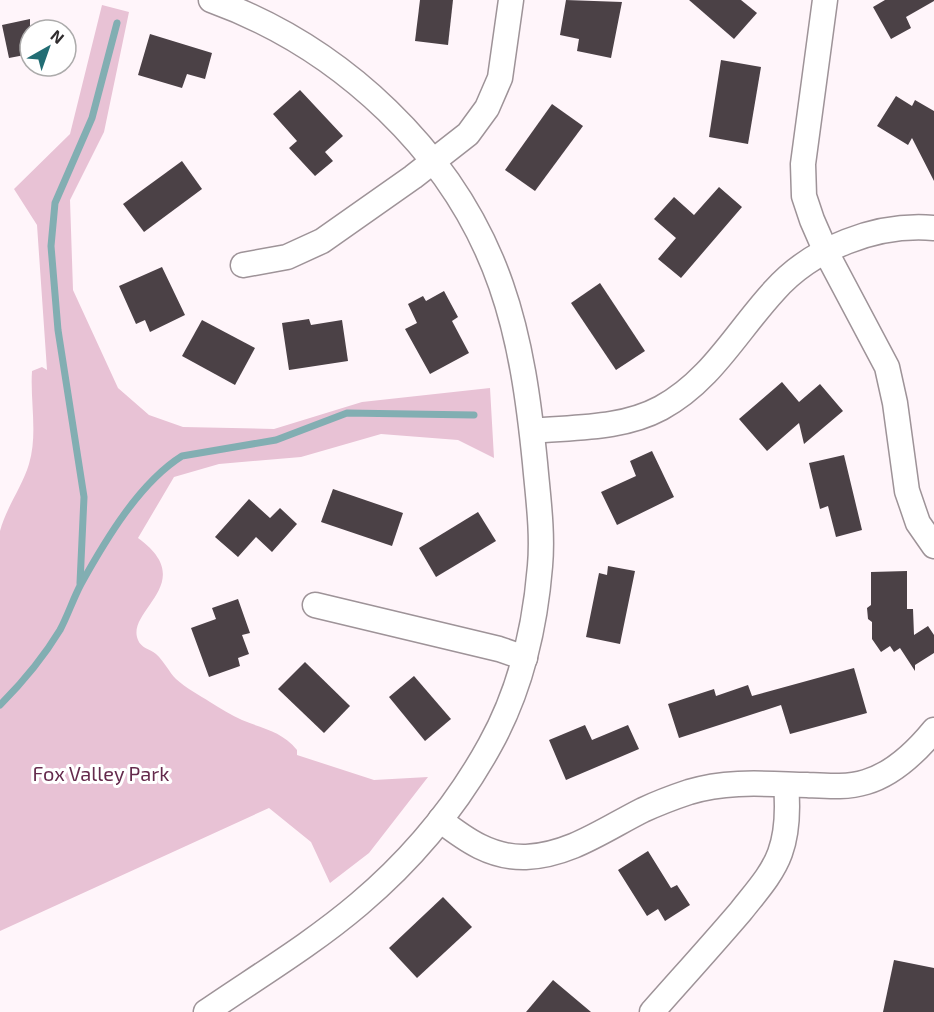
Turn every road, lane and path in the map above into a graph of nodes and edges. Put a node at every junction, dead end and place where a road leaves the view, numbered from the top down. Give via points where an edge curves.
1 (211, 0) edge
2 (511, 0) edge
3 (825, 0) edge
4 (433, 162) junction
5 (934, 228) edge
6 (826, 252) junction
7 (243, 265) dead end
8 (532, 431) junction
9 (934, 546) edge
10 (315, 604) dead end
11 (525, 658) junction
12 (934, 730) edge
13 (786, 785) junction
14 (440, 820) junction
15 (206, 1012) edge
16 (652, 1012) edge

1 - 4 street via 259,19 333,64 389,112
2 - 4 street via 500,78 488,108 468,134
3 - 6 street via 809,110 803,188
4 - 7 street via 322,241 287,257
4 - 8 street via 470,217 502,286 522,366
5 - 6 street via 883,231
6 - 8 street via 781,284 712,366 663,407 615,423
6 - 9 street via 887,367 907,491 918,523
8 - 11 street via 540,565
10 - 11 street
11 - 14 street via 498,730
12 - 13 street via 899,764 867,782
13 - 14 street via 738,783 692,791 643,810 584,842 545,855 493,853 462,838
13 - 16 street via 786,828 775,864 723,933
14 - 15 street via 404,861 339,921

